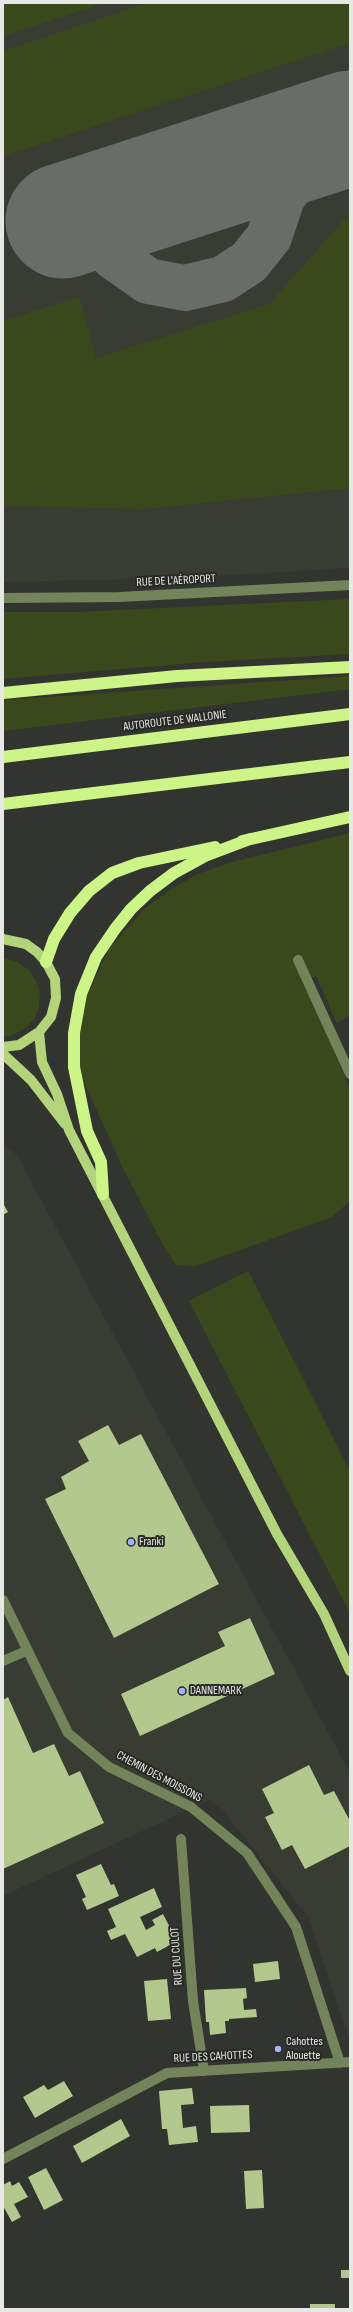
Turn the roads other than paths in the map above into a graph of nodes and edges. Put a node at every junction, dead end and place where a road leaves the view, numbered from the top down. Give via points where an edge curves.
1 (350, 585) edge
2 (3, 598) edge
3 (350, 668) edge
4 (3, 693) edge
5 (350, 714) edge
6 (3, 757) edge
7 (350, 762) edge
8 (3, 804) edge
9 (350, 816) edge
10 (250, 839) junction
11 (3, 939) edge
12 (298, 960) dead end
13 (46, 962) junction
14 (39, 1032) junction
15 (3, 1047) edge
16 (3, 1054) edge
17 (350, 1074) edge
18 (69, 1130) junction
19 (103, 1194) junction
20 (3, 1600) edge
21 (26, 1651) junction
22 (3, 1662) edge
23 (350, 1671) edge
24 (181, 1839) dead end
25 (345, 2062) edge
26 (204, 2071) junction
27 (3, 2159) edge

1 - 2 street, RUE DE L'AÉROPORT via 119,597
3 - 4 highway via 176,676
5 - 6 highway, AUTOROUTE DE WALLONIE
7 - 8 highway
9 - 10 highway
10 - 13 highway via 139,863 112,873 89,891 70,913 54,939
10 - 19 highway via 205,856 174,873 150,891 115,929 96,957 80,994 74,1033 74,1067 88,1131 101,1162
11 - 13 main road via 26,944
12 - 17 street
13 - 14 main road via 55,979 56,998 51,1017
14 - 15 main road via 19,1044
14 - 18 main road via 42,1062 58,1094
16 - 18 main road via 31,1080
18 - 19 main road
19 - 23 main road via 277,1534 324,1614
20 - 21 street, CHEMIN DES MOISSONS
21 - 22 street
21 - 25 street, CHEMIN DES MOISSONS via 68,1733 108,1767 191,1807 247,1853 296,1927
24 - 26 street, RUE DU CULOT via 193,2001
25 - 26 street, RUE DES CAHOTTES
26 - 27 street, RUE DES CAHOTTES via 167,2073

